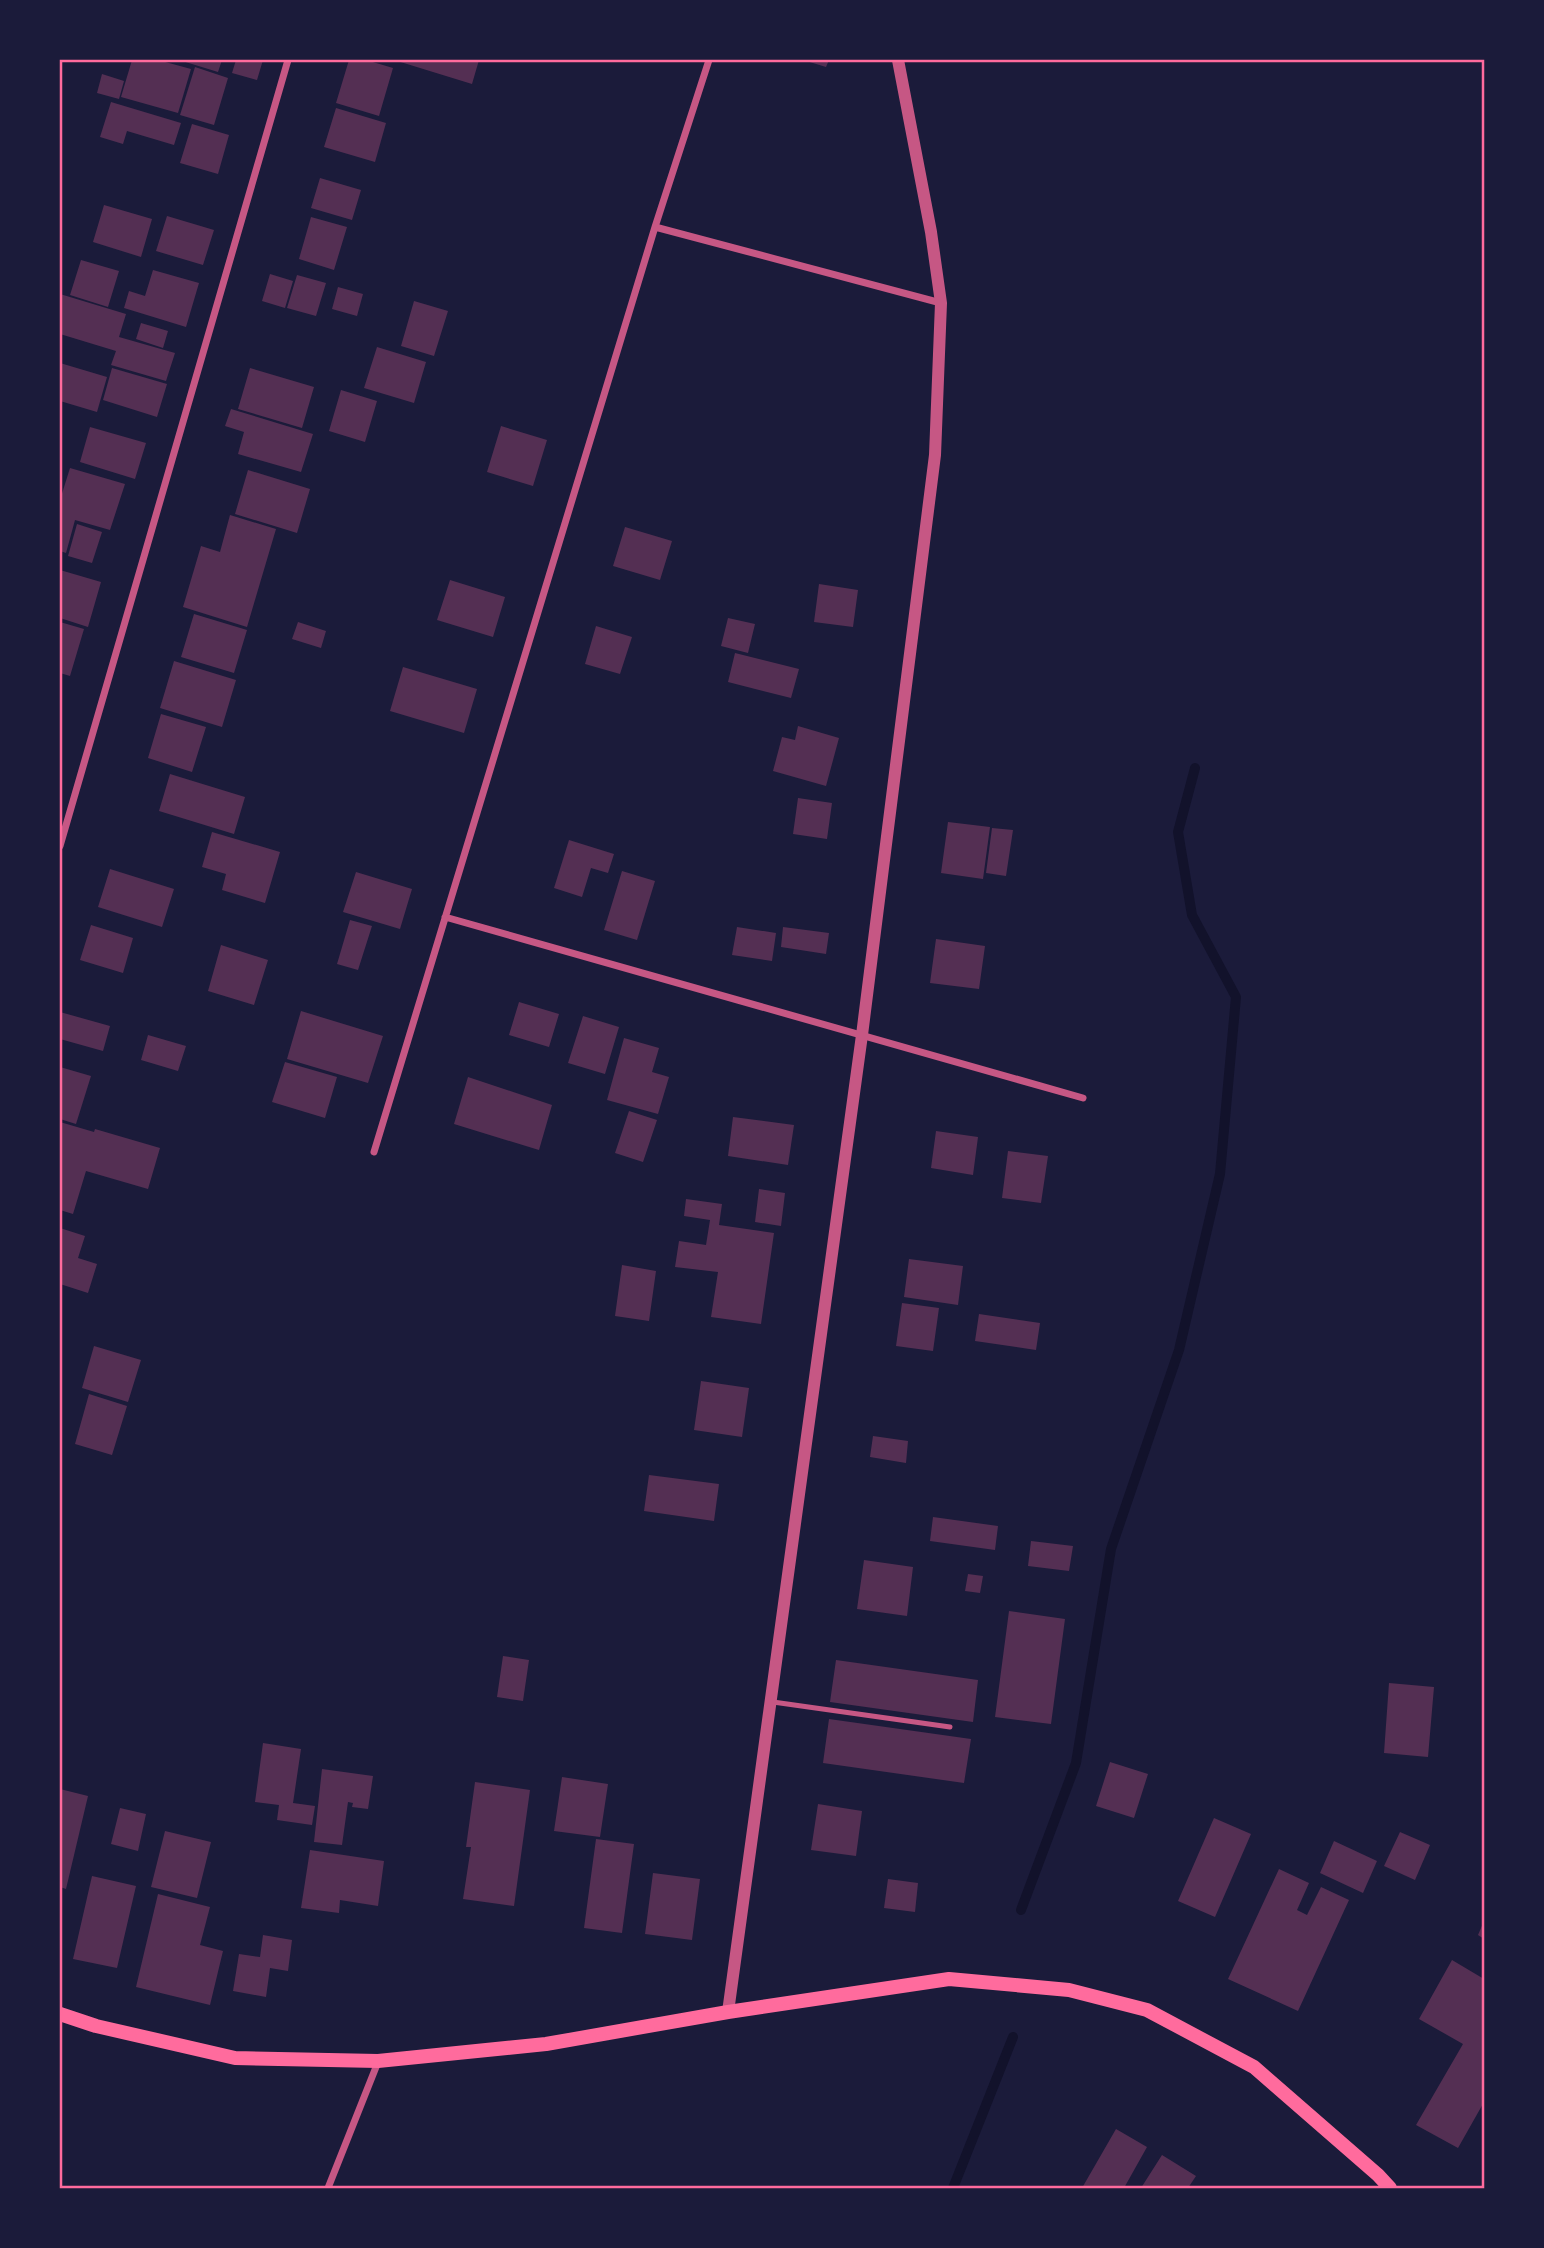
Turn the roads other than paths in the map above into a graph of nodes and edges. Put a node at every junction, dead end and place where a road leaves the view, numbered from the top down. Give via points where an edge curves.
1 (288, 60) edge
2 (709, 60) edge
3 (898, 60) edge
4 (655, 227) junction
5 (941, 303) junction
6 (60, 846) edge
7 (445, 916) junction
8 (862, 1035) junction
9 (1083, 1098) dead end
10 (374, 1152) dead end
11 (771, 1702) junction
12 (950, 1727) dead end
13 (727, 2012) junction
14 (60, 2014) edge
15 (378, 2060) junction
16 (328, 2189) edge
17 (1390, 2189) edge

1 - 6 street
2 - 4 street
3 - 5 street
4 - 5 street
4 - 7 street
5 - 8 street via 934,455
7 - 8 street
7 - 10 street
8 - 9 street
8 - 11 street
11 - 12 lane
11 - 13 street
13 - 15 main road via 546,2043
13 - 17 main road via 949,1979 1069,1990 1147,2010 1254,2067
14 - 15 main road via 235,2058
15 - 16 street

